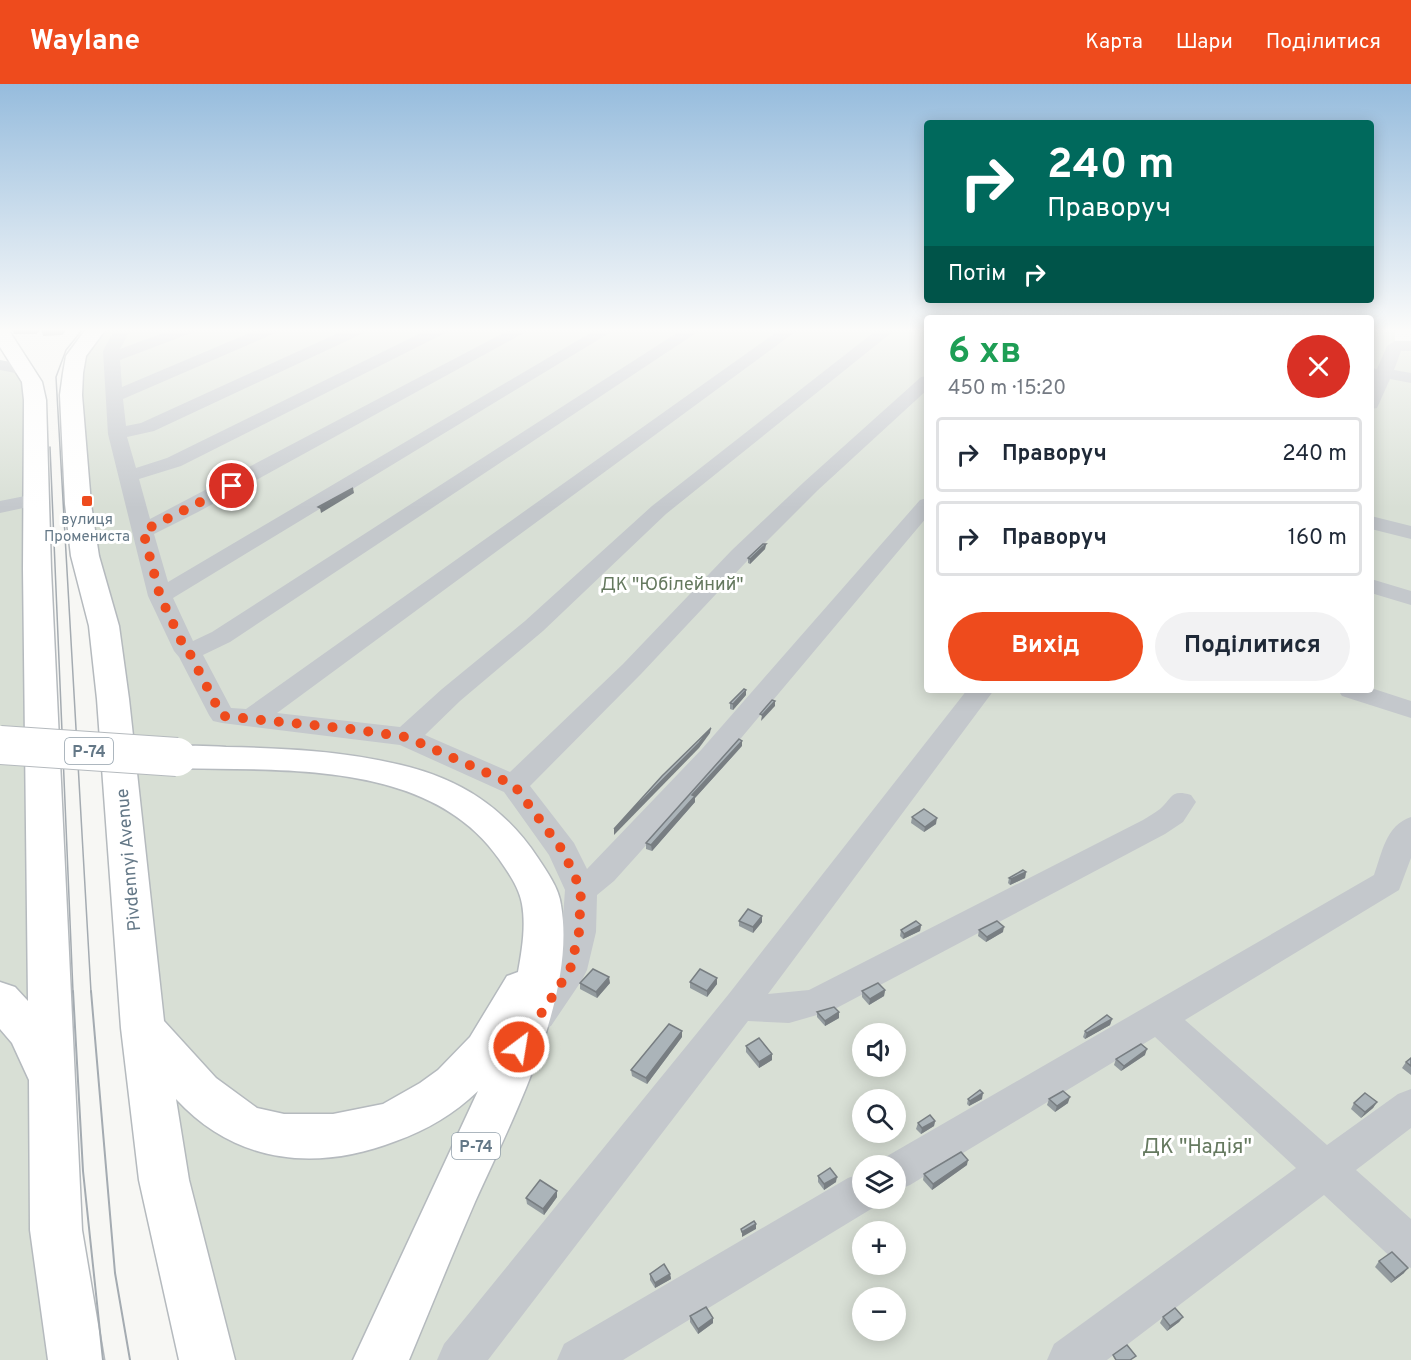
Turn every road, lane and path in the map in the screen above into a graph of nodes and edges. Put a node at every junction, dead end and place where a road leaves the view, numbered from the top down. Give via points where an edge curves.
1 (33, 389) edge
2 (71, 389) edge
3 (113, 389) edge
4 (134, 389) edge
5 (231, 389) edge
6 (321, 389) edge
7 (413, 389) edge
8 (508, 389) edge
9 (603, 389) edge
10 (708, 389) edge
11 (813, 389) edge
12 (919, 389) edge
13 (114, 397) junction
14 (117, 434) junction
15 (129, 476) junction
16 (35, 500) junction
17 (0, 507) edge
18 (924, 508) edge
19 (1374, 523) edge
20 (143, 531) junction
21 (1411, 532) edge
22 (1374, 587) edge
23 (160, 596) junction
24 (1411, 598) edge
25 (187, 651) junction
26 (979, 693) edge
27 (1360, 693) edge
28 (1411, 710) edge
29 (252, 718) junction
30 (406, 737) junction
31 (0, 745) edge
32 (514, 785) junction
33 (1181, 802) dead end
34 (1411, 828) edge
35 (581, 890) junction
36 (544, 924) junction
37 (0, 999) edge
38 (740, 1005) junction
39 (1157, 1017) junction
40 (143, 1028) junction
41 (519, 1047) junction
42 (51, 1080) junction
43 (1411, 1106) edge
44 (906, 1166) edge
45 (1327, 1169) junction
46 (852, 1198) edge
47 (1411, 1247) edge
48 (76, 1360) edge
49 (207, 1360) edge
50 (381, 1360) edge
51 (460, 1360) edge
52 (580, 1360) edge
53 (1070, 1360) edge

1 - 16 main road
2 - 40 main road, Pivdennyi Avenue via 78,504 85,556 104,626 113,699
3 - 13 street
4 - 13 street
5 - 14 street via 147,427
6 - 15 street via 168,465
7 - 20 street
8 - 23 street
9 - 25 street via 221,637
10 - 29 street
11 - 30 street via 659,510
12 - 32 street via 811,486
13 - 14 street
14 - 15 street
15 - 20 street
16 - 17 street
16 - 42 main road
18 - 35 street via 711,756 603,873
19 - 21 street
20 - 23 street
22 - 24 street
23 - 25 street
25 - 29 street via 222,716
26 - 38 street
27 - 28 street
29 - 30 street
30 - 32 street
31 - 36 main road, Р-74, bridge via 270,760 396,776 438,790 476,810 501,832 539,893
32 - 35 street via 563,851
33 - 38 street via 1172,815 1154,827 819,1001 773,1010
34 - 39 street via 1401,840 1388,882
35 - 41 street via 579,932 570,970
36 - 40 main road via 523,987 470,1069 405,1117 354,1134 285,1136 242,1124 198,1091
36 - 41 main road, Р-74 via 544,946
37 - 42 main road via 29,1032
38 - 51 street
39 - 44 street
39 - 45 street
40 - 49 main road, Pivdennyi Avenue via 164,1180
41 - 50 main road, Р-74
42 - 48 main road via 56,1230
43 - 45 street
45 - 47 street
45 - 53 street
46 - 52 street

